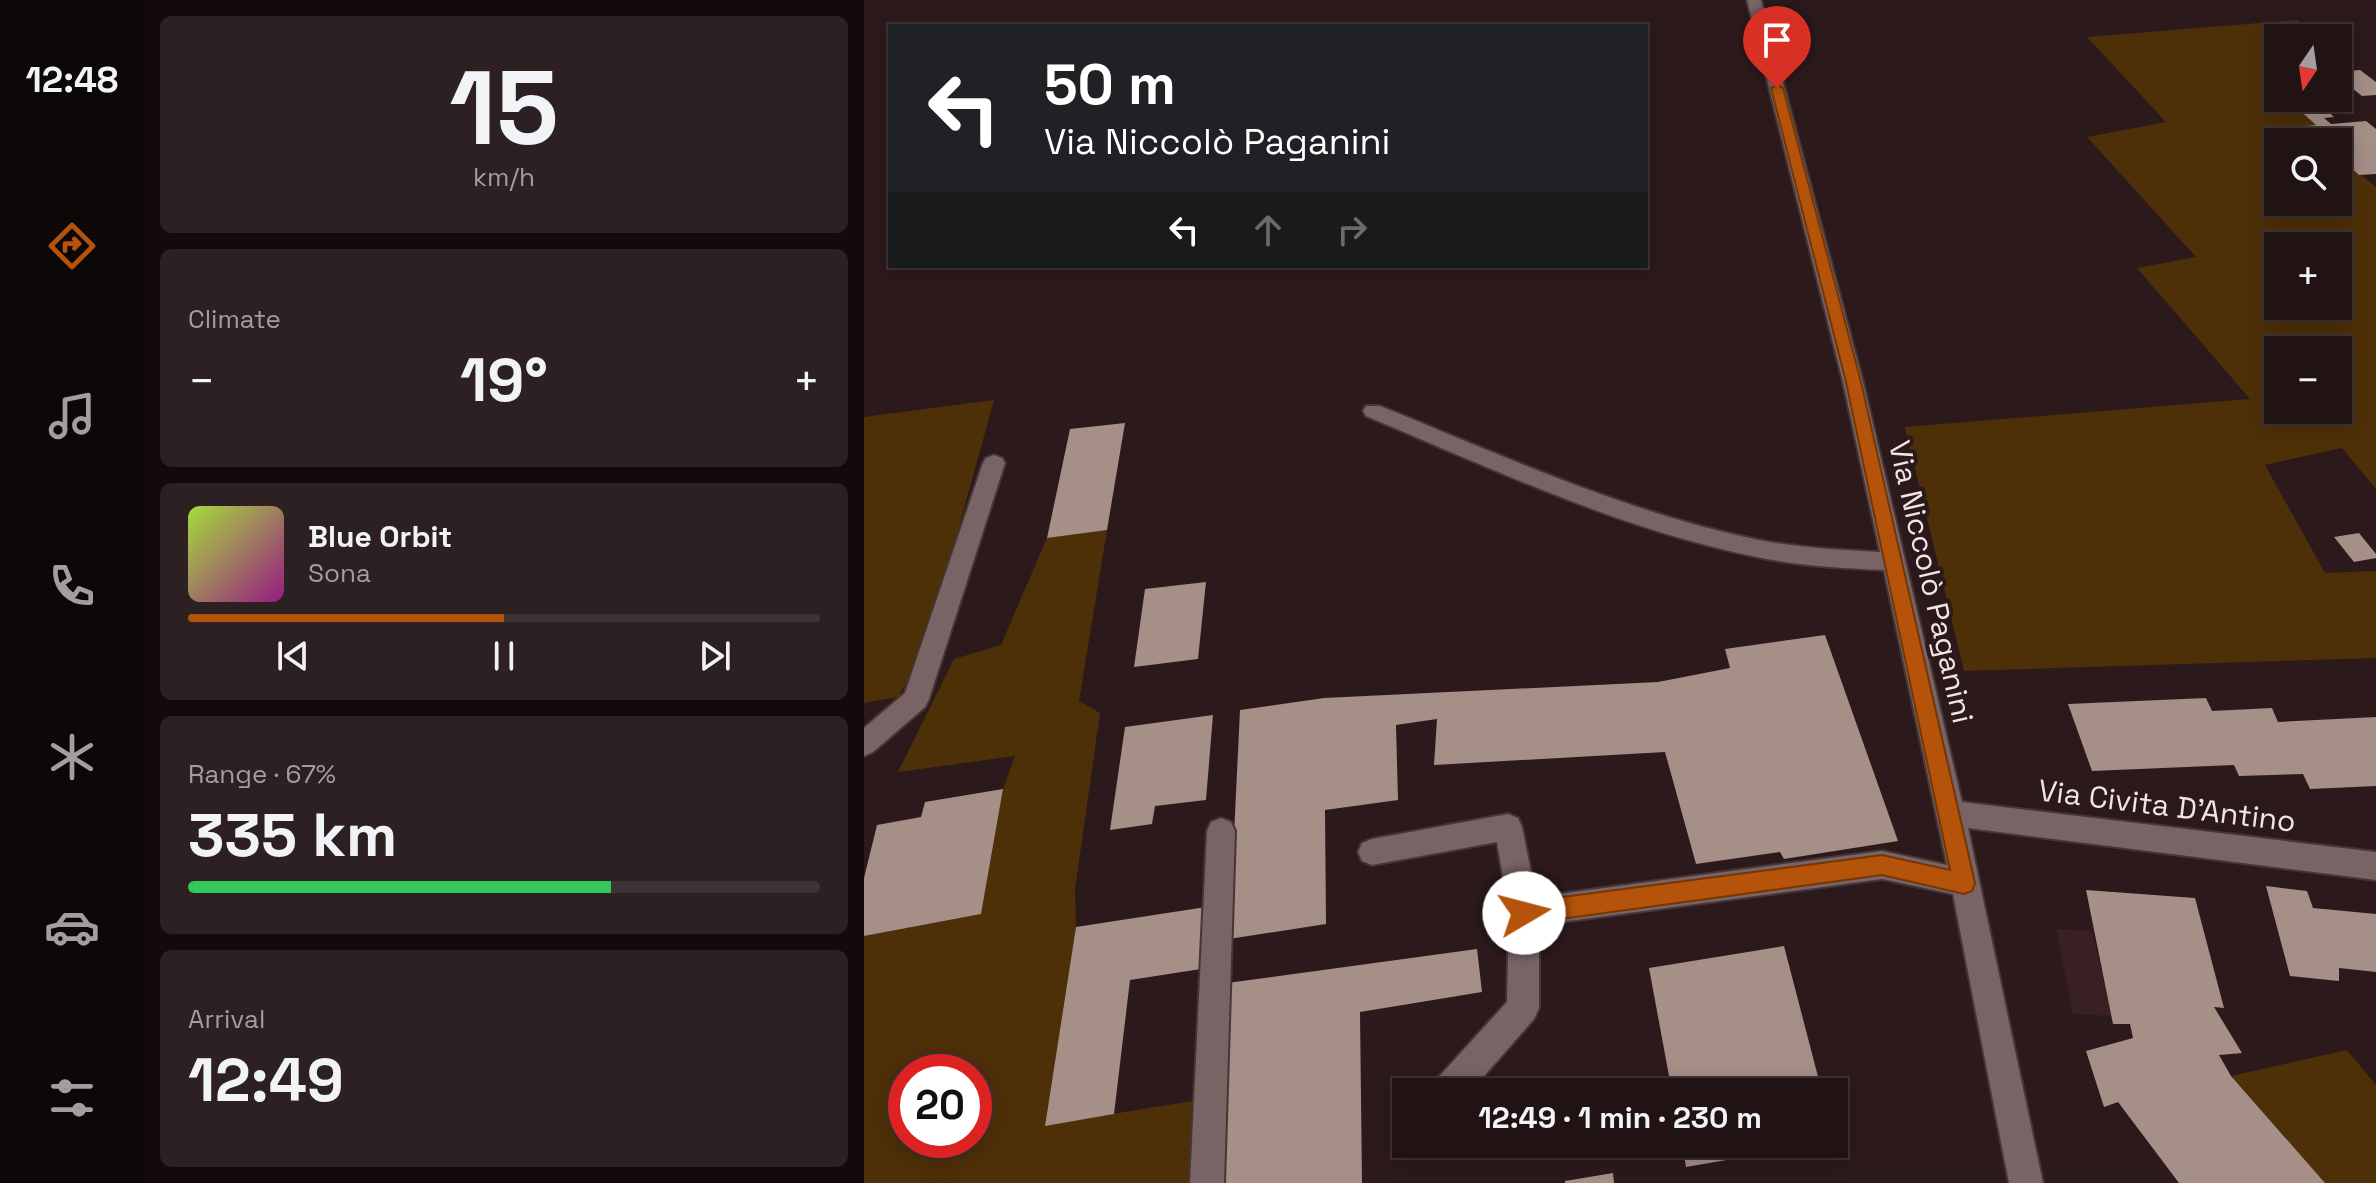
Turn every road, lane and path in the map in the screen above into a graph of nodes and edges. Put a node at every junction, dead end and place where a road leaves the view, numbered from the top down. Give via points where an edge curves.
1 (1754, 0) edge
2 (1373, 411) dead end
3 (994, 463) dead end
4 (1894, 562) junction
5 (864, 744) edge
6 (1951, 813) junction
7 (1221, 831) dead end
8 (1372, 852) dead end
9 (2376, 866) edge
10 (1964, 883) junction
11 (1524, 913) junction
12 (1460, 1078) edge
13 (1207, 1183) edge
14 (2026, 1183) edge

1 - 4 street, Via Niccolò Paganini
2 - 4 street via 1675,528 1771,551
3 - 5 street via 916,699
4 - 6 street, Via Niccolò Paganini
6 - 9 street, Via Civita D'Antino
6 - 10 street, Via Niccolò Paganini
7 - 13 street
8 - 11 street via 1508,827
10 - 11 street via 1882,865
10 - 14 street, Via Niccolò Paganini
11 - 12 street via 1523,1008

